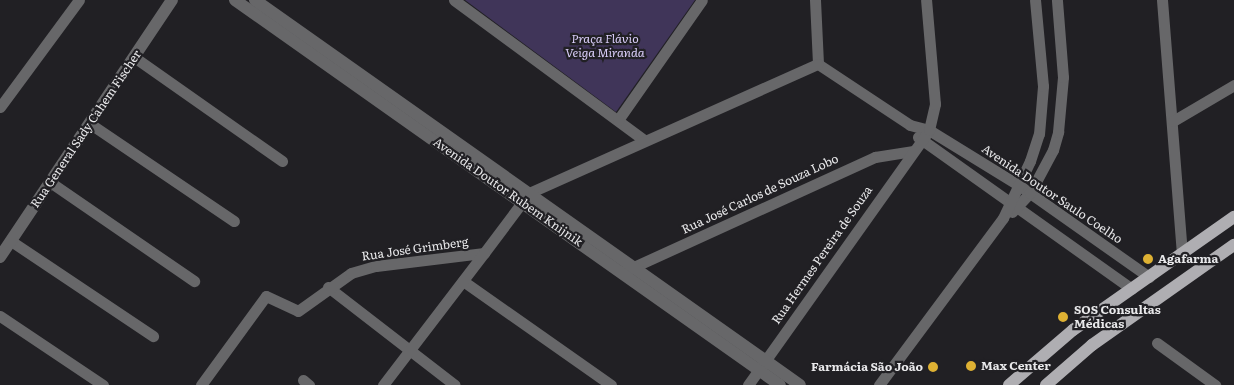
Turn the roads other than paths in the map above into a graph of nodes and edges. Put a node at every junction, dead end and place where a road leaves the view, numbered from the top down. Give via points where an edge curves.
1 (79, 0) edge
2 (172, 0) edge
3 (235, 0) edge
4 (255, 0) edge
5 (454, 0) edge
6 (702, 0) edge
7 (816, 0) edge
8 (926, 0) edge
9 (1035, 0) edge
10 (1056, 0) edge
11 (1162, 0) edge
12 (1060, 31) junction
13 (1038, 32) junction
14 (306, 43) junction
15 (134, 57) junction
16 (818, 64) junction
17 (1234, 85) edge
18 (0, 107) edge
19 (618, 120) junction
20 (1173, 121) junction
21 (90, 123) junction
22 (910, 125) junction
23 (929, 130) junction
24 (644, 140) junction
25 (917, 146) junction
26 (282, 161) dead end
27 (50, 182) junction
28 (1020, 186) junction
29 (1030, 193) junction
30 (526, 198) junction
31 (1014, 205) junction
32 (1234, 217) edge
33 (234, 222) dead end
34 (11, 241) junction
35 (1234, 245) edge
36 (484, 253) junction
37 (1182, 254) junction
38 (0, 257) edge
39 (627, 270) junction
40 (1149, 277) junction
41 (194, 281) dead end
42 (462, 281) junction
43 (328, 287) junction
44 (1132, 289) junction
45 (0, 316) edge
46 (153, 336) dead end
47 (1157, 343) dead end
48 (409, 348) junction
49 (761, 365) junction
50 (103, 385) edge
51 (201, 385) edge
52 (383, 385) edge
53 (455, 385) edge
54 (612, 385) edge
55 (748, 385) edge
56 (780, 385) edge
57 (800, 385) edge
58 (879, 385) edge
59 (1009, 385) edge
60 (1046, 385) edge
61 (1215, 385) edge

1 - 18 street
2 - 15 street, Rua General Sady Cahem Fischer
3 - 14 street, Avenida Doutor Rubem Knijnik
4 - 14 street, Avenida Doutor Rubem Knijnik
5 - 19 street
6 - 19 street
7 - 16 street
8 - 23 street via 935,104
9 - 13 street
10 - 12 street
11 - 20 street
12 - 13 street
12 - 29 street via 1063,77 1058,132 1053,150
13 - 28 street via 1043,86 1039,134
14 - 30 street, Avenida Doutor Rubem Knijnik
15 - 21 street, Rua General Sady Cahem Fischer
15 - 26 street
16 - 22 street, Avenida Doutor Saulo Coelho
16 - 24 street, Rua José Grimberg
17 - 20 street
19 - 24 street
20 - 37 street
21 - 27 street, Rua General Sady Cahem Fischer
21 - 33 street
22 - 23 street, Avenida Doutor Saulo Coelho
22 - 25 street, Avenida Doutor Saulo Coelho
23 - 25 street, Rua Hermes Pereira de Souza
23 - 28 street, Avenida Doutor Saulo Coelho
24 - 30 street, Rua José Grimberg
25 - 31 street, Avenida Doutor Saulo Coelho
25 - 39 street, Rua José Carlos de Souza Lobo via 875,157
25 - 49 street, Rua Hermes Pereira de Souza
27 - 34 street, Rua General Sady Cahem Fischer
27 - 41 street
28 - 29 street, Avenida Doutor Saulo Coelho
28 - 31 street
29 - 31 street
29 - 40 street, Avenida Doutor Saulo Coelho
30 - 36 street, Rua José Grimberg
30 - 39 street, Avenida Doutor Rubem Knijnik
31 - 44 street, Avenida Doutor Saulo Coelho
31 - 58 street
32 - 37 main road
34 - 38 street, Rua General Sady Cahem Fischer
34 - 46 street
35 - 60 main road via 1092,345
36 - 42 street
36 - 43 street, Rua José Grimberg via 376,266 351,273
37 - 40 main road
39 - 49 street, Avenida Doutor Rubem Knijnik
40 - 44 main road
42 - 48 street
42 - 54 street
43 - 48 street
43 - 51 street, Rua José Grimberg via 298,311 270,295 263,298
44 - 59 main road via 1044,353
45 - 50 street
47 - 61 street
48 - 52 street
48 - 53 street
49 - 55 street, Rua Hermes Pereira de Souza
49 - 56 street, Avenida Doutor Rubem Knijnik
49 - 57 street, Avenida Doutor Rubem Knijnik

